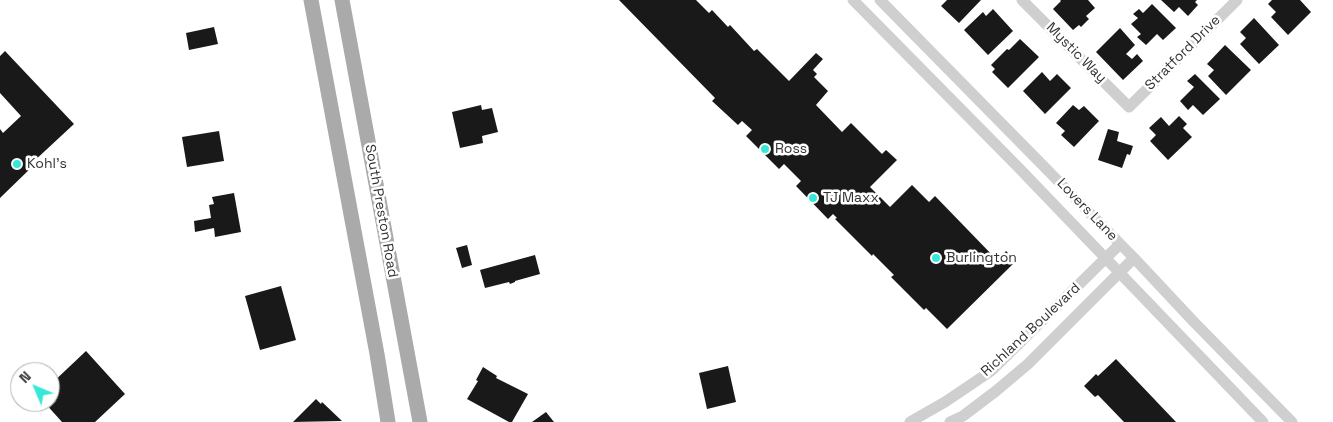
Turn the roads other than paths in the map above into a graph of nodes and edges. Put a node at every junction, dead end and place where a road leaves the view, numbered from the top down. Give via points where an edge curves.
1 (311, 0) edge
2 (342, 0) edge
3 (854, 0) edge
4 (880, 0) edge
5 (1024, 0) edge
6 (1237, 0) edge
7 (1129, 107) joint
8 (1120, 244) junction
9 (1106, 258) junction
10 (1134, 258) junction
11 (1119, 272) junction
12 (959, 393) junction
13 (945, 402) junction
14 (970, 410) junction
15 (953, 421) edge
16 (388, 422) edge
17 (420, 422) edge
18 (910, 422) edge
19 (1263, 422) edge
20 (1292, 422) edge

1 - 16 main road
2 - 17 main road, South Preston Road
3 - 9 street, Lovers Lane
4 - 8 street, Lovers Lane
5 - 7 street, Mystic Way
6 - 7 street, Stratford Drive
8 - 9 street, Richland Boulevard
8 - 10 street, Lovers Lane
9 - 11 street, Lovers Lane
9 - 12 street, Richland Boulevard via 991,371
10 - 11 street, Richland Boulevard
10 - 20 street, Lovers Lane
11 - 14 street, Richland Boulevard via 1028,364
11 - 19 street, Lovers Lane
12 - 13 street, Richland Boulevard
12 - 14 street
13 - 15 street
13 - 18 street, Richland Boulevard
14 - 15 street, Richland Boulevard

